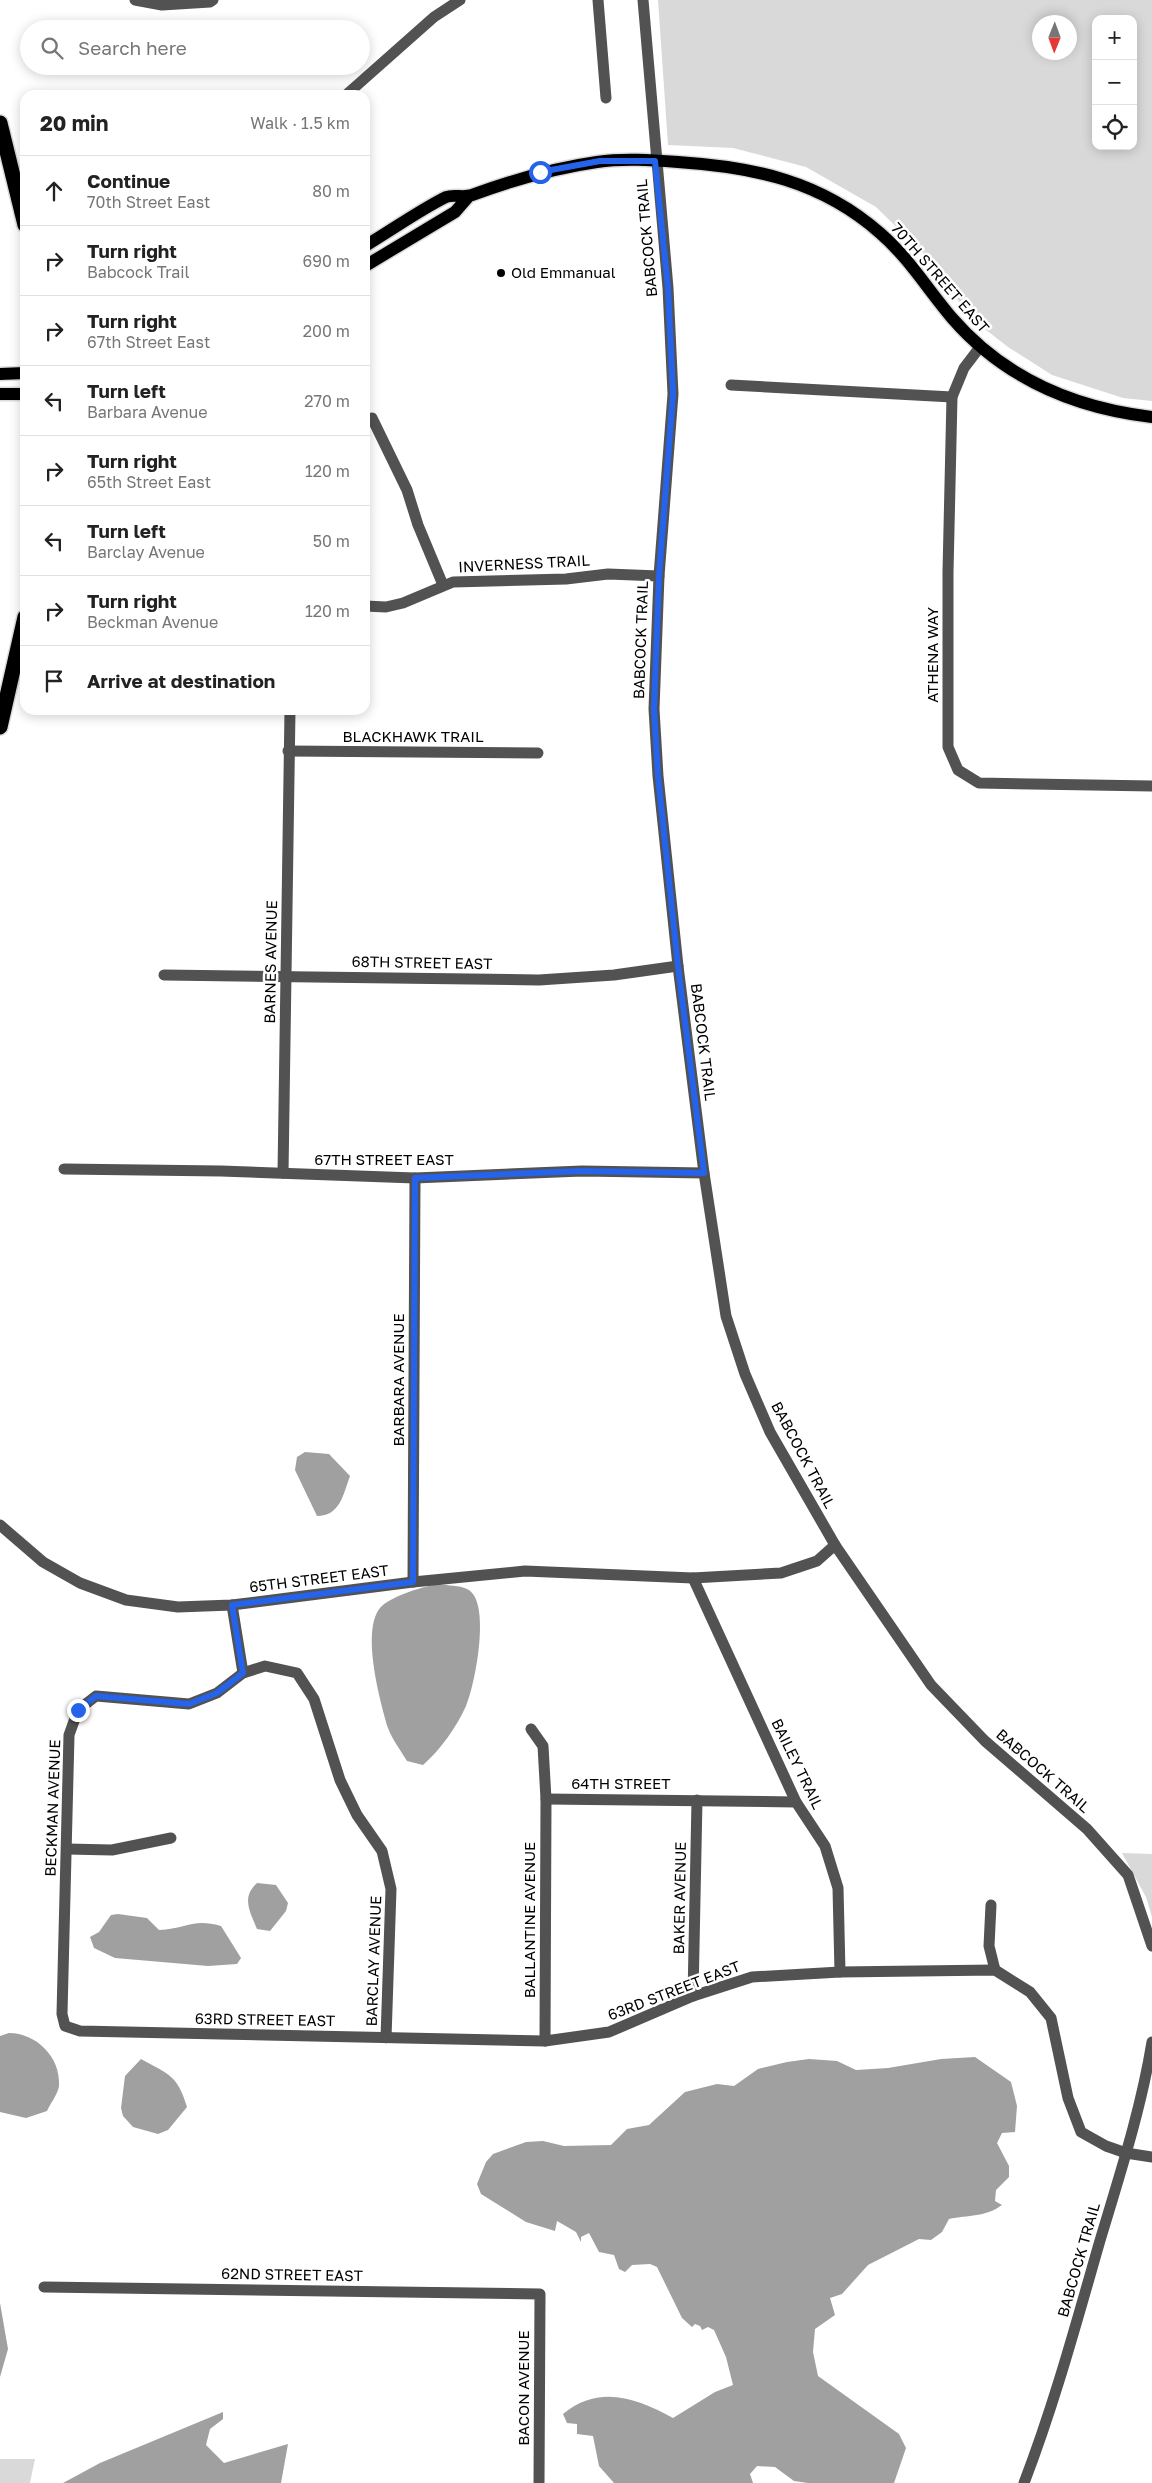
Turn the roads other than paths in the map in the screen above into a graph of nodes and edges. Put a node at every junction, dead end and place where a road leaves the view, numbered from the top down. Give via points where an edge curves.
1 (135, 0) edge
2 (213, 0) edge
3 (460, 0) edge
4 (598, 0) edge
5 (643, 0) edge
6 (370, 74) edge
7 (369, 75) edge
8 (352, 90) edge
9 (606, 98) dead end
10 (0, 123) edge
11 (655, 161) junction
12 (469, 196) junction
13 (20, 205) edge
14 (370, 243) edge
15 (370, 263) edge
16 (980, 347) junction
17 (20, 373) edge
18 (6, 374) edge
19 (731, 385) dead end
20 (6, 394) edge
21 (20, 394) edge
22 (952, 397) junction
23 (1152, 417) edge
24 (372, 418) dead end
25 (659, 576) junction
26 (443, 585) junction
27 (370, 606) edge
28 (20, 639) edge
29 (290, 715) edge
30 (0, 727) edge
31 (288, 751) junction
32 (538, 753) dead end
33 (1152, 786) edge
34 (678, 966) junction
35 (164, 975) dead end
36 (286, 976) junction
37 (64, 1169) dead end
38 (283, 1173) junction
39 (704, 1173) junction
40 (415, 1178) junction
41 (0, 1525) edge
42 (835, 1544) junction
43 (693, 1578) junction
44 (413, 1582) junction
45 (232, 1605) junction
46 (243, 1673) junction
47 (531, 1729) dead end
48 (546, 1798) junction
49 (697, 1800) junction
50 (796, 1802) junction
51 (171, 1838) dead end
52 (67, 1849) junction
53 (991, 1905) dead end
54 (1152, 1946) edge
55 (995, 1970) junction
56 (840, 1972) junction
57 (692, 1996) junction
58 (65, 2026) joint
59 (386, 2038) junction
60 (545, 2041) junction
61 (1152, 2042) edge
62 (1126, 2153) junction
63 (1152, 2157) edge
64 (44, 2287) dead end
65 (540, 2294) joint
66 (539, 2483) edge
67 (1024, 2483) edge

1 - 2 street via 162,5
3 - 6 street via 434,17
4 - 9 street
5 - 11 street, BABCOCK TRAIL
7 - 8 street
10 - 13 highway
11 - 12 main road, 70TH STREET EAST via 600,161 540,172
11 - 16 main road, 70TH STREET EAST via 715,164 764,172 798,183 842,205 893,245
11 - 25 street, BABCOCK TRAIL via 668,288 673,394
12 - 14 main road, 70TH STREET EAST via 448,196
12 - 15 main road, 70TH STREET EAST via 455,212
16 - 22 street, ATHENA WAY via 964,368
16 - 23 main road, 70TH STREET EAST via 1034,382 1070,400 1105,410
17 - 18 main road
19 - 22 street
20 - 21 main road
22 - 33 street, ATHENA WAY via 948,747 958,770 979,783
24 - 26 street via 407,490
25 - 26 street, INVERNESS TRAIL via 608,574
25 - 34 street, BABCOCK TRAIL via 654,708
26 - 27 street, INVERNESS TRAIL via 403,603
28 - 30 highway
29 - 31 street
31 - 32 street, BLACKHAWK TRAIL
31 - 36 street, BARNES AVENUE
34 - 36 street, 68TH STREET EAST via 614,976 539,980
34 - 39 street, BABCOCK TRAIL
35 - 36 street, 68TH STREET EAST
36 - 38 street, BARNES AVENUE
37 - 38 street, 67TH STREET EAST
38 - 40 street, 67TH STREET EAST
39 - 40 street, 67TH STREET EAST via 582,1171
39 - 42 street, BABCOCK TRAIL via 726,1316 745,1374 770,1432
40 - 44 street, BARBARA AVENUE
41 - 45 street, 65TH STREET EAST via 43,1562 80,1583 126,1600 178,1607
42 - 43 street, 65TH STREET EAST via 816,1561 781,1573
42 - 54 street, BABCOCK TRAIL via 931,1685 986,1741 1087,1829 1128,1875
43 - 44 street, 65TH STREET EAST via 525,1571
43 - 50 street, BAILEY TRAIL
44 - 45 street, 65TH STREET EAST
45 - 46 street
46 - 52 street, BECKMAN AVENUE via 217,1693 189,1704 96,1696 78,1710 69,1735
46 - 59 street, BARCLAY AVENUE via 265,1666 296,1673 314,1699 340,1780 357,1815 382,1851 391,1889
47 - 48 street, BALLANTINE AVENUE via 543,1746
48 - 49 street, 64TH STREET
48 - 60 street, BALLANTINE AVENUE
49 - 50 street, 64TH STREET
49 - 57 street, BAKER AVENUE
50 - 56 street, BAILEY TRAIL via 825,1846 838,1888
51 - 52 street via 112,1850
52 - 58 street, BECKMAN AVENUE via 62,2014
53 - 55 street via 989,1946
55 - 56 street, 63RD STREET EAST
55 - 62 street via 1030,1992 1051,2018 1068,2098 1081,2132
56 - 57 street, 63RD STREET EAST via 752,1977
57 - 60 street, 63RD STREET EAST via 608,2032
58 - 59 street, 63RD STREET EAST via 80,2031
59 - 60 street, 63RD STREET EAST
61 - 62 street, BABCOCK TRAIL
62 - 63 street
62 - 67 street, BABCOCK TRAIL via 1047,2423
64 - 65 street, 62ND STREET EAST
65 - 66 street, BACON AVENUE

